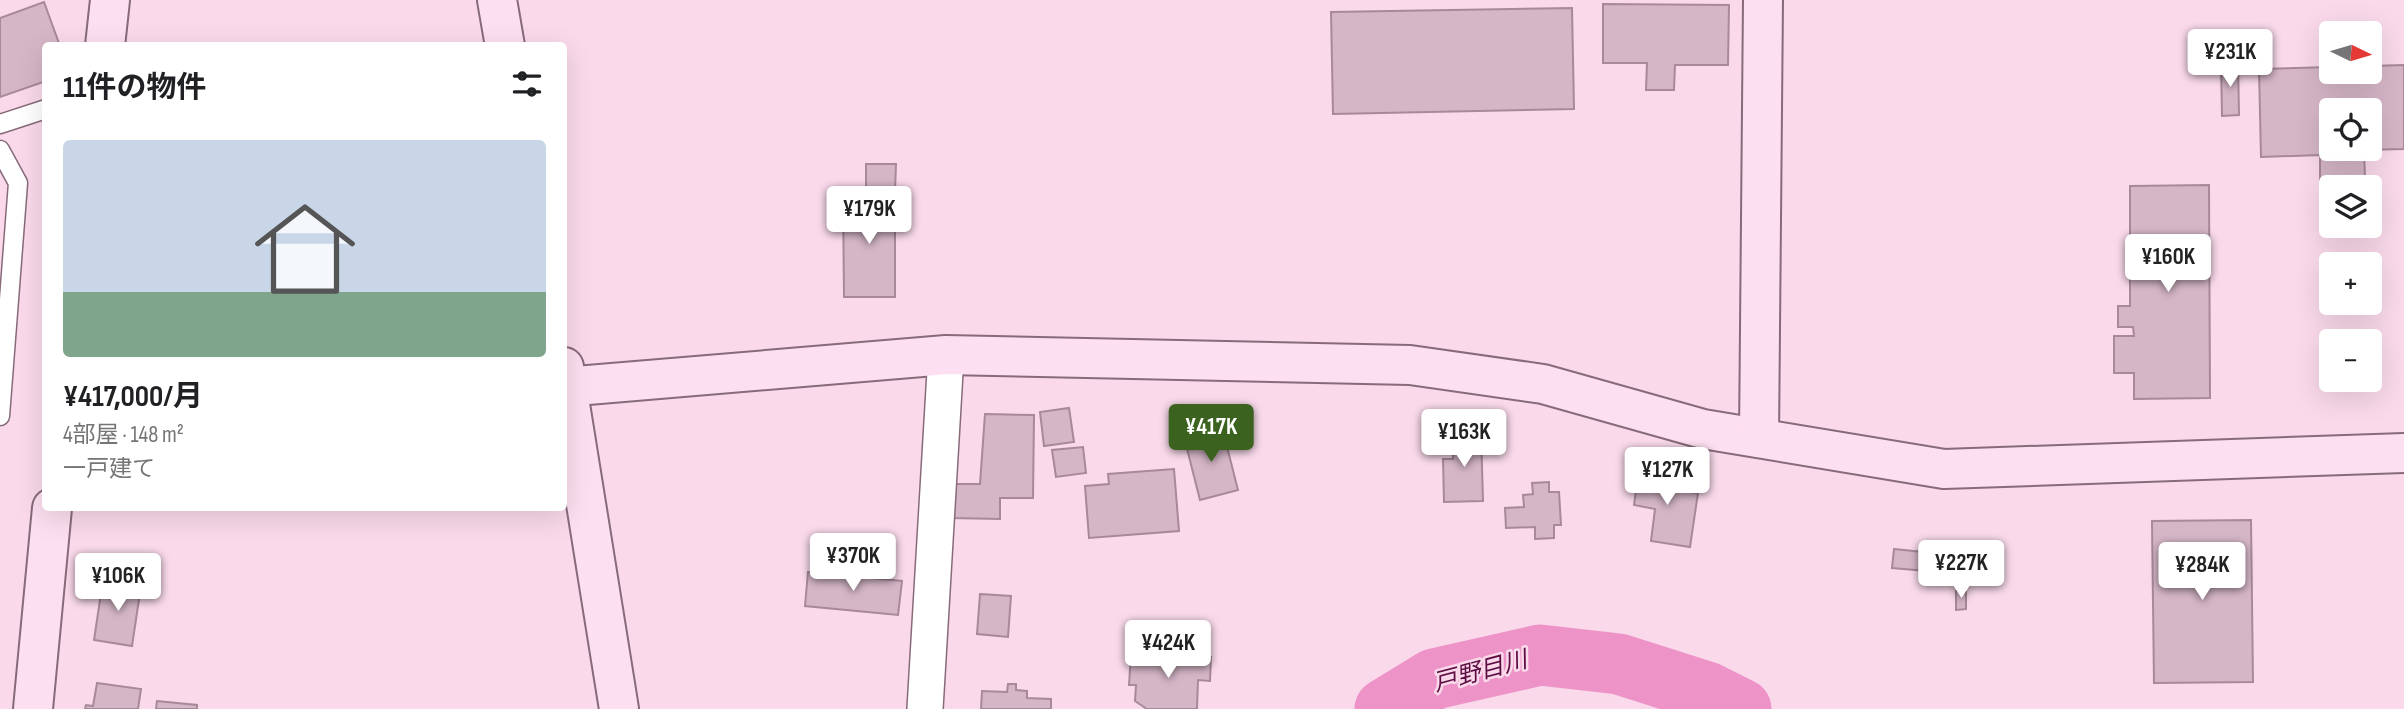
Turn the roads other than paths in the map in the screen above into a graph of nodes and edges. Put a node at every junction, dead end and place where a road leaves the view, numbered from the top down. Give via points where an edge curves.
1 (110, 0) edge
2 (497, 0) edge
3 (1763, 0) edge
4 (105, 42) edge
5 (504, 42) edge
6 (42, 110) edge
7 (0, 124) edge
8 (0, 150) edge
9 (946, 355) junction
10 (567, 380) edge
11 (567, 392) edge
12 (0, 416) edge
13 (1759, 438) junction
14 (2404, 453) edge
15 (52, 511) edge
16 (33, 709) edge
17 (619, 709) edge
18 (925, 709) edge

1 - 4 street
2 - 5 street
3 - 13 street
6 - 7 lane
8 - 12 lane via 18,183
9 - 10 street
9 - 13 street via 1410,365 1543,384 1703,429
9 - 18 street
11 - 17 street
13 - 14 street via 1944,468
15 - 16 street

